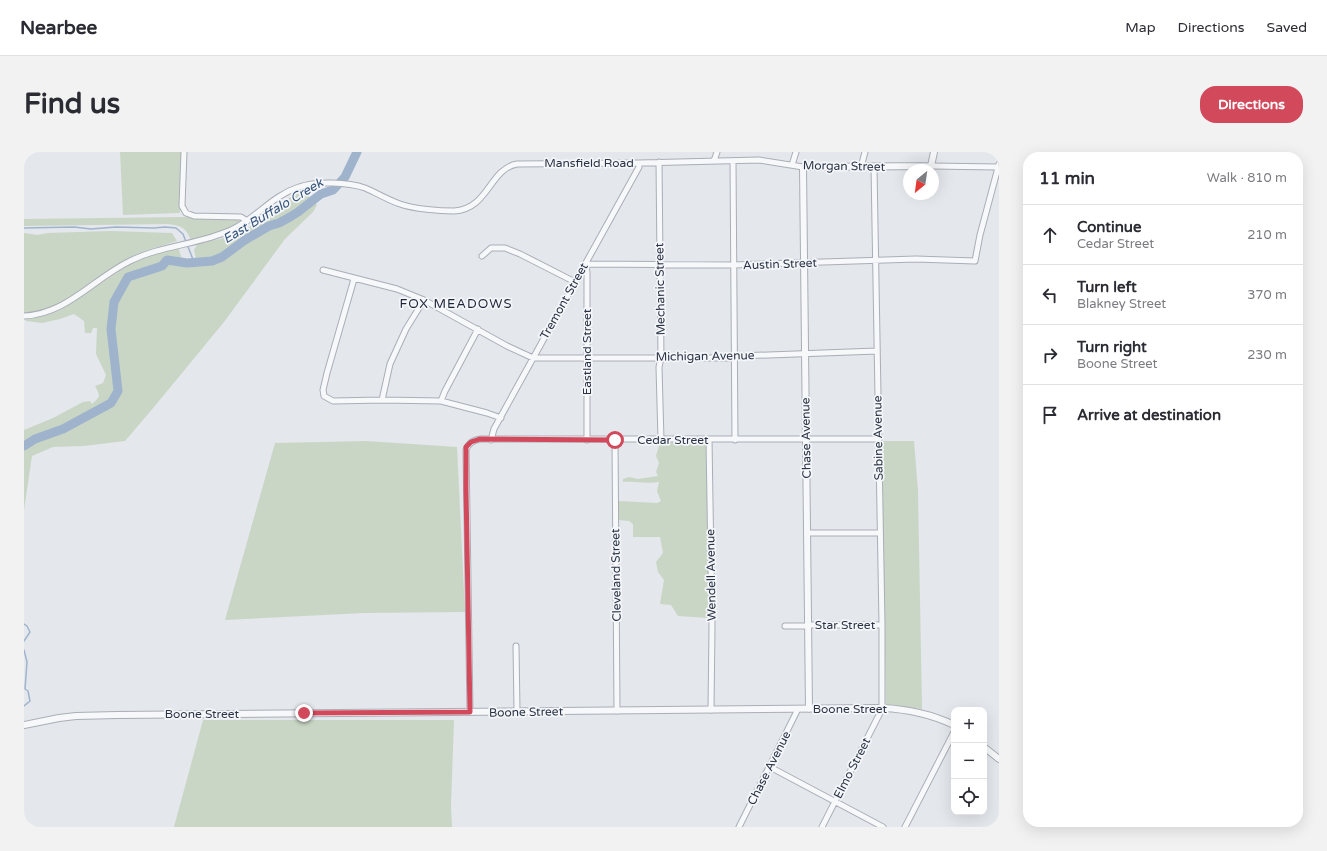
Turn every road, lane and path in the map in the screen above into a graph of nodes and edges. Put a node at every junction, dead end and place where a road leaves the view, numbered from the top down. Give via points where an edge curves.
1 (184, 152) edge
2 (717, 152) edge
3 (796, 152) edge
4 (864, 152) edge
5 (934, 152) edge
6 (714, 161) junction
7 (733, 161) junction
8 (659, 162) junction
9 (639, 163) junction
10 (931, 164) edge
11 (792, 165) junction
12 (999, 165) edge
13 (803, 166) junction
14 (903, 166) edge
15 (939, 166) edge
16 (861, 167) junction
17 (874, 167) junction
18 (247, 220) junction
19 (482, 256) dead end
20 (876, 261) junction
21 (585, 264) junction
22 (804, 264) junction
23 (660, 265) junction
24 (733, 265) junction
25 (323, 270) dead end
26 (354, 279) junction
27 (575, 282) junction
28 (424, 300) junction
29 (24, 316) edge
30 (478, 329) junction
31 (877, 351) junction
32 (805, 354) junction
33 (734, 357) junction
34 (533, 358) junction
35 (587, 358) junction
36 (661, 358) junction
37 (382, 400) junction
38 (441, 401) junction
39 (501, 418) junction
40 (708, 439) junction
41 (806, 439) junction
42 (879, 439) junction
43 (491, 440) junction
44 (587, 440) junction
45 (615, 440) junction
46 (661, 440) junction
47 (735, 440) junction
48 (880, 532) junction
49 (807, 533) junction
50 (808, 625) junction
51 (882, 625) junction
52 (784, 626) dead end
53 (516, 646) dead end
54 (882, 708) junction
55 (798, 709) junction
56 (809, 709) junction
57 (711, 710) junction
58 (517, 711) junction
59 (617, 711) junction
60 (470, 712) junction
61 (951, 724) edge
62 (24, 725) edge
63 (951, 738) edge
64 (987, 749) edge
65 (999, 759) edge
66 (770, 767) junction
67 (835, 801) junction
68 (739, 827) edge
69 (822, 827) edge
70 (883, 827) edge
71 (905, 827) edge

1 - 18 street via 182,206 186,213 194,216 241,217
2 - 6 street
3 - 11 street
4 - 16 street
5 - 10 street
6 - 7 street, Morgan Street
6 - 8 street, Mansfield Road
7 - 11 street, Morgan Street via 759,160
7 - 24 street
8 - 9 street, Mansfield Road
8 - 23 street, Mechanic Street
9 - 18 street, Mansfield Road via 514,164 506,168 472,206 450,211 400,204 364,188 347,184 314,184 285,193
9 - 21 street, Tremont Street
11 - 13 street, Morgan Street
12 - 15 street, Morgan Street
12 - 20 street, Austin Street via 975,261
13 - 16 street, Morgan Street
13 - 22 street, Chase Avenue
14 - 17 street, Morgan Street
16 - 17 street, Morgan Street
17 - 20 street, Sabine Avenue
18 - 29 street via 224,233 138,257 68,303 46,312
19 - 27 street via 491,248 505,248
20 - 22 street, Austin Street
20 - 31 street, Sabine Avenue
21 - 23 street, Austin Street
21 - 27 street, Tremont Street
21 - 35 street, Eastland Street
22 - 24 street, Austin Street
22 - 32 street, Chase Avenue
23 - 24 street, Austin Street
23 - 36 street, Mechanic Street
24 - 33 street
25 - 26 street
26 - 28 street via 397,289
26 - 37 street via 323,390 324,396 333,401
27 - 34 street, Tremont Street
28 - 30 street
28 - 37 street via 406,329 390,364
30 - 34 street
30 - 38 street
31 - 32 street, Michigan Avenue
31 - 42 street, Sabine Avenue
32 - 33 street, Michigan Avenue
32 - 41 street, Chase Avenue
33 - 36 street, Michigan Avenue
33 - 47 street
34 - 35 street, Michigan Avenue
34 - 39 street, Tremont Street
35 - 36 street, Michigan Avenue
35 - 44 street, Eastland Street
36 - 46 street, Mechanic Street
37 - 38 street
38 - 39 street
39 - 43 street, Tremont Street
40 - 46 street, Cedar Street
40 - 47 street, Cedar Street
40 - 57 street, Wendell Avenue via 712,619
41 - 42 street, Cedar Street
41 - 47 street, Cedar Street
41 - 49 street, Chase Avenue
42 - 48 street, Sabine Avenue
43 - 44 street, Cedar Street
43 - 60 street, Cedar Street via 476,440 468,444 466,450
44 - 45 street, Cedar Street
45 - 46 street, Cedar Street
45 - 59 street, Cleveland Street
48 - 49 street
48 - 51 street, Sabine Avenue
49 - 50 street, Chase Avenue
50 - 51 street, Star Street
50 - 52 street, Star Street
50 - 56 street, Chase Avenue
51 - 54 street, Sabine Avenue
53 - 58 street
54 - 56 street, Boone Street
54 - 61 street, Boone Street via 918,712
54 - 67 street, Elmo Street
55 - 56 street, Boone Street
55 - 57 street, Boone Street
55 - 66 street, Chase Avenue
57 - 59 street, Boone Street
58 - 59 street, Boone Street
58 - 60 street, Boone Street
60 - 62 street, Boone Street via 91,716 59,718
63 - 71 street
64 - 65 street
66 - 67 street
66 - 68 street, Chase Avenue
67 - 69 street, Elmo Street
67 - 70 street

